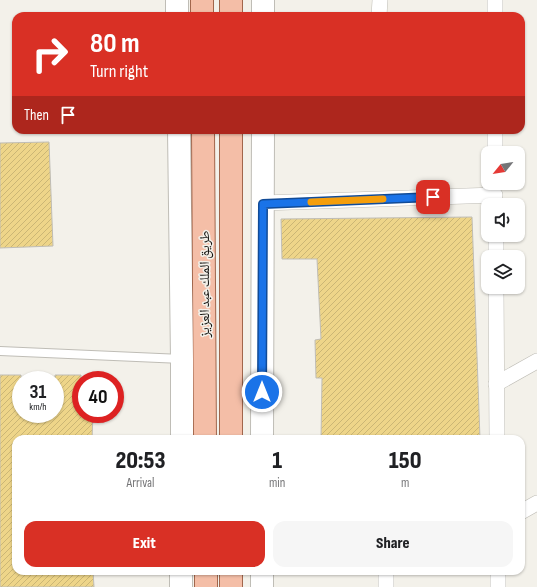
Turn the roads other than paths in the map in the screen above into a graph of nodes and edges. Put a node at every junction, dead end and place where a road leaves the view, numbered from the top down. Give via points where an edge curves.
1 (177, 0) edge
2 (202, 0) edge
3 (231, 0) edge
4 (263, 0) edge
5 (380, 0) edge
6 (495, 0) edge
7 (177, 12) edge
8 (202, 12) edge
9 (231, 12) edge
10 (264, 12) edge
11 (379, 12) edge
12 (495, 12) edge
13 (179, 134) edge
14 (203, 134) edge
15 (231, 134) edge
16 (263, 134) edge
17 (495, 134) edge
18 (495, 146) edge
19 (496, 194) edge
20 (263, 204) junction
21 (496, 294) edge
22 (0, 351) edge
23 (182, 359) junction
24 (537, 361) edge
25 (496, 384) junction
26 (182, 435) edge
27 (205, 435) edge
28 (231, 435) edge
29 (262, 435) edge
30 (497, 435) edge
31 (537, 503) edge
32 (525, 510) edge
33 (181, 575) edge
34 (206, 575) edge
35 (231, 575) edge
36 (262, 575) edge
37 (386, 575) edge
38 (498, 575) edge
39 (181, 587) edge
40 (206, 587) edge
41 (231, 587) edge
42 (262, 587) edge
43 (386, 587) edge
44 (498, 587) edge

1 - 7 street
2 - 8 main road
3 - 9 main road
4 - 10 street
5 - 11 street
6 - 12 street
13 - 23 street
14 - 27 main road, طريق الملك عبد العزيز
15 - 28 main road, طريق الملك عبد العزيز
16 - 20 street
17 - 18 street
19 - 20 street
20 - 29 street
21 - 25 street
22 - 23 lane
23 - 26 street
24 - 25 street
25 - 30 street
31 - 32 street
33 - 39 street
34 - 40 main road
35 - 41 main road
36 - 42 street
37 - 43 street
38 - 44 street

